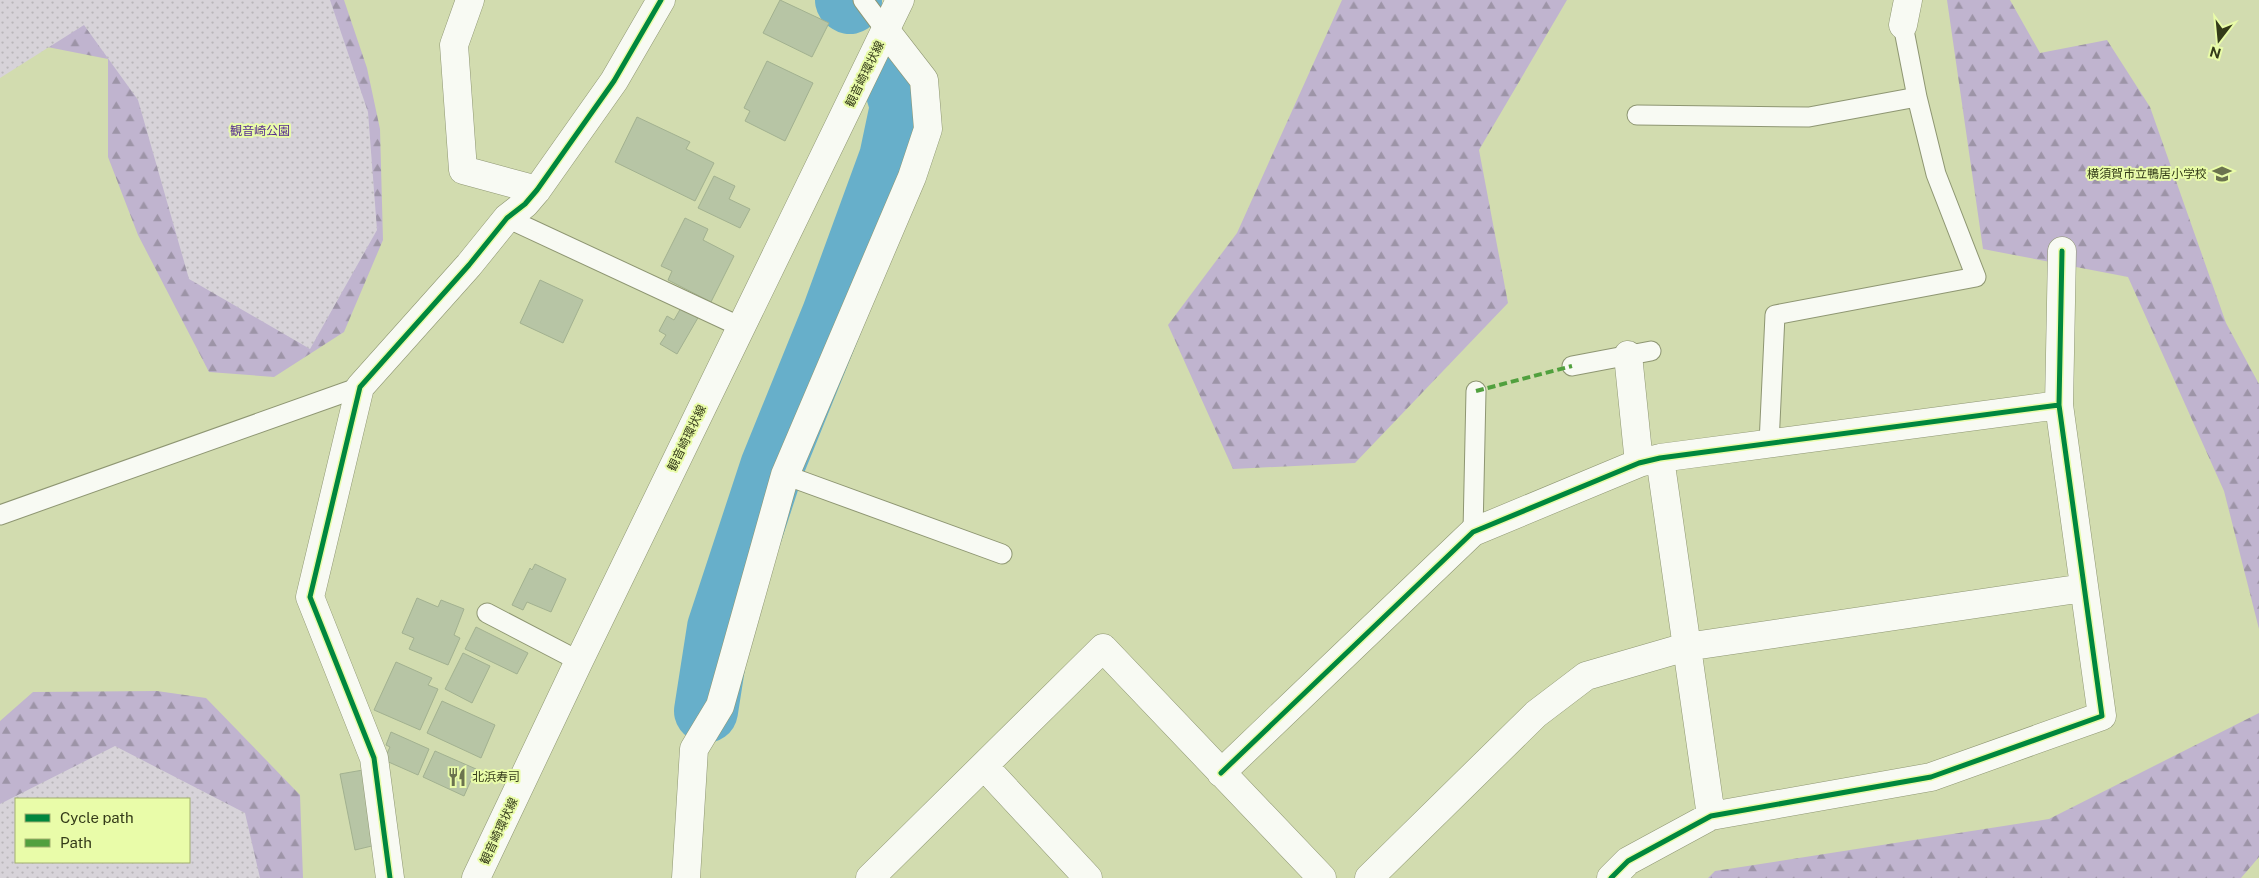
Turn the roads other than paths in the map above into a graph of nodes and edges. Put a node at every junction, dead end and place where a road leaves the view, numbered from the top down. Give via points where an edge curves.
1 (470, 0) edge
2 (662, 0) edge
3 (863, 0) edge
4 (900, 0) edge
5 (1906, 12) edge
6 (886, 31) junction
7 (1917, 97) junction
8 (1637, 115) dead end
9 (537, 190) junction
10 (507, 218) junction
11 (2062, 251) dead end
12 (741, 327) junction
13 (1640, 353) joint
14 (1572, 366) dead end
15 (360, 387) junction
16 (1476, 390) dead end
17 (2059, 405) junction
18 (1769, 444) junction
19 (1650, 460) junction
20 (785, 475) junction
21 (0, 515) edge
22 (1473, 532) junction
23 (1002, 554) dead end
24 (2084, 588) junction
25 (487, 613) dead end
26 (1686, 647) junction
27 (579, 661) junction
28 (984, 766) junction
29 (1222, 773) junction
30 (1711, 816) junction
31 (390, 878) edge
32 (476, 878) edge
33 (686, 878) edge
34 (870, 878) edge
35 (1088, 878) edge
36 (1322, 878) edge
37 (1370, 878) edge
38 (1611, 878) edge

1 - 9 street via 454,45 463,170
2 - 9 street via 614,81
3 - 6 lane
4 - 6 street, 観音崎環状線
5 - 7 lane
6 - 12 street, 観音崎環状線
6 - 20 street via 924,80 928,129 912,177
7 - 8 lane via 1809,117
7 - 18 lane via 1936,174 1976,277 1775,315
9 - 10 street
10 - 12 lane
10 - 15 street
11 - 17 street
12 - 27 street, 観音崎環状線
13 - 14 lane
13 - 19 street
15 - 21 lane
15 - 31 street via 310,597 374,758
16 - 22 lane
17 - 18 street
17 - 24 street
18 - 19 street
19 - 22 street
19 - 26 street
20 - 23 lane
20 - 33 street via 720,706 694,749
22 - 29 street
24 - 26 street
24 - 30 street via 2102,716 1931,777
25 - 27 lane
26 - 30 street
26 - 37 street via 1586,676 1536,714
27 - 32 street, 観音崎環状線
28 - 29 street via 1103,648
28 - 34 street
28 - 35 street
29 - 36 street
30 - 38 street via 1628,861

